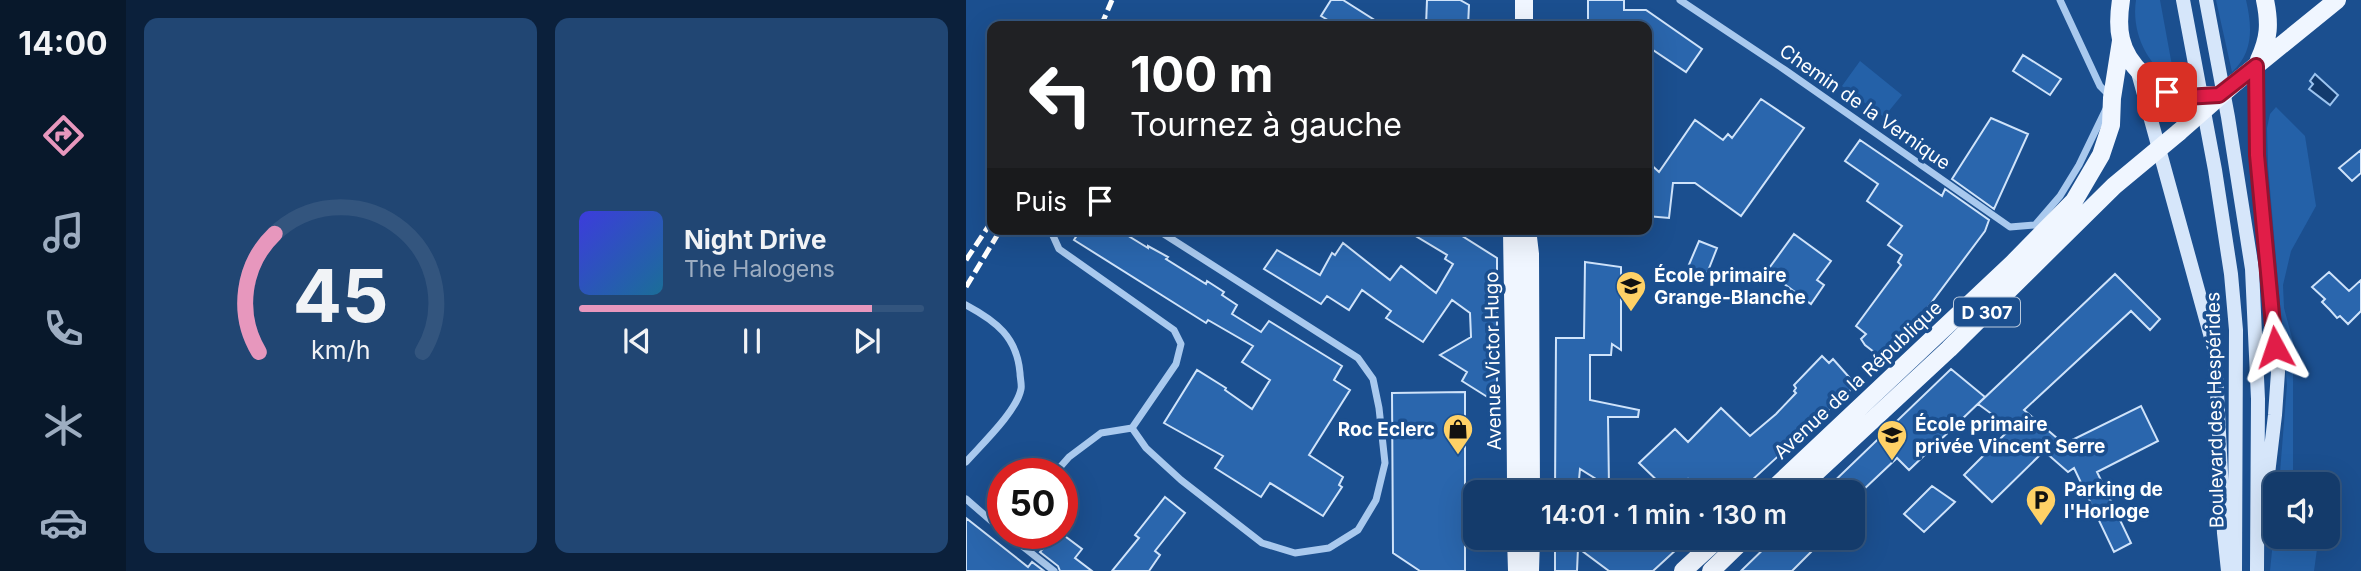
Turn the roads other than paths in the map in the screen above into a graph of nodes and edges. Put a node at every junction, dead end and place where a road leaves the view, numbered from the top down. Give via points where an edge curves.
1 (1512, 0) edge
2 (1524, 0) edge
3 (1680, 0) edge
4 (2060, 0) edge
5 (2121, 0) edge
6 (2183, 0) edge
7 (2206, 0) edge
8 (2264, 0) edge
9 (2337, 0) edge
10 (1512, 21) edge
11 (1524, 21) edge
12 (2121, 41) junction
13 (2256, 66) junction
14 (2137, 69) junction
15 (2219, 95) junction
16 (2112, 98) junction
17 (2159, 150) junction
18 (2035, 225) joint
19 (1053, 235) edge
20 (1165, 235) edge
21 (1512, 235) edge
22 (1528, 235) edge
23 (966, 305) edge
24 (1132, 428) junction
25 (1068, 458) edge
26 (966, 462) edge
27 (1516, 480) edge
28 (1531, 480) edge
29 (1783, 480) edge
30 (1808, 480) edge
31 (966, 499) edge
32 (987, 516) edge
33 (1027, 549) edge
34 (1516, 550) edge
35 (1531, 550) edge
36 (1706, 550) edge
37 (1733, 550) edge
38 (2259, 552) junction
39 (1054, 571) edge
40 (1517, 571) edge
41 (1530, 571) edge
42 (1683, 571) edge
43 (1711, 571) edge
44 (2228, 571) edge
45 (2235, 571) edge
46 (2257, 571) edge

1 - 10 main road
2 - 11 main road
3 - 18 street, Chemin de la Vernique via 2010,227
4 - 16 street via 2100,86
5 - 12 main road, Avenue de la République
6 - 45 main road, Boulevard des Hespérides via 2231,274 2236,330
7 - 38 main road via 2252,269
8 - 13 main road via 2268,40
9 - 13 main road
12 - 14 main road
12 - 16 main road, Avenue de la République / D 307
13 - 15 main road, Avenue de la République, bridge
13 - 38 main road via 2257,155 2278,372
14 - 15 main road, bridge via 2179,96
14 - 17 main road
15 - 17 main road, Avenue de la République / D 307, bridge
16 - 18 street, Avenue de la République via 2079,165
16 - 29 main road, Avenue de la République / D 307 via 2104,147 2074,201
17 - 30 main road, Avenue de la République / D 307 via 2114,186
17 - 44 main road via 2215,352
19 - 24 street via 1059,249 1174,330 1181,344 1176,365
20 - 24 street via 1358,358 1373,379 1385,463 1376,500 1358,530 1329,548 1295,553 1262,543 1181,480 1146,448
21 - 27 main road, Avenue Victor Hugo
22 - 28 main road, Avenue Victor Hugo
23 - 26 street via 993,320 1011,341 1021,390 1007,416
24 - 25 street via 1101,433
31 - 32 street
33 - 39 street
34 - 40 main road
35 - 41 main road
36 - 42 main road
37 - 43 main road
38 - 46 main road

